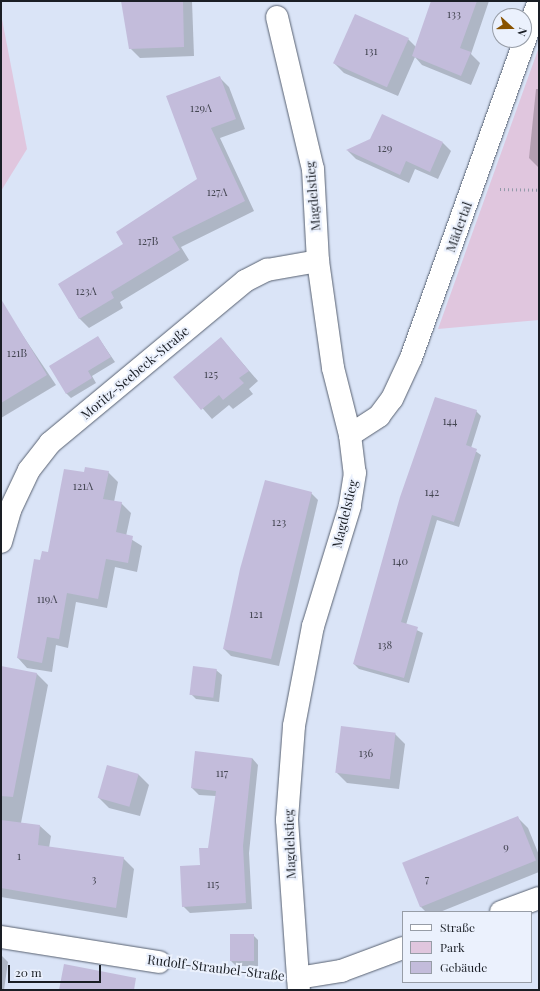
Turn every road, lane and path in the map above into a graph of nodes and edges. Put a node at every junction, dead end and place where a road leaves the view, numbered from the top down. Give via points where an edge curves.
1 (539, 1) edge
2 (278, 17) dead end
3 (473, 189) junction
4 (539, 190) edge
5 (318, 261) junction
6 (350, 435) junction
7 (1, 542) edge
8 (539, 898) edge
9 (504, 911) edge
10 (1, 937) edge
11 (402, 948) edge
12 (159, 962) joint
13 (298, 984) edge

1 - 3 street, Mädertal
2 - 5 street, Magdelstieg via 313,169
3 - 4 path
3 - 6 street, Mädertal via 411,358 392,399 379,416
5 - 6 street, Magdelstieg via 333,368
5 - 7 street, Moritz-Seebeck-Straße via 267,270 245,281 50,443 29,470 10,510
6 - 13 street, Magdelstieg via 355,473 350,506 313,626 294,726 287,820
8 - 9 street
10 - 12 street, Rudolf-Straubel-Straße
11 - 13 street, Rudolf-Straubel-Straße
12 - 13 path, Rudolf-Straubel-Straße

